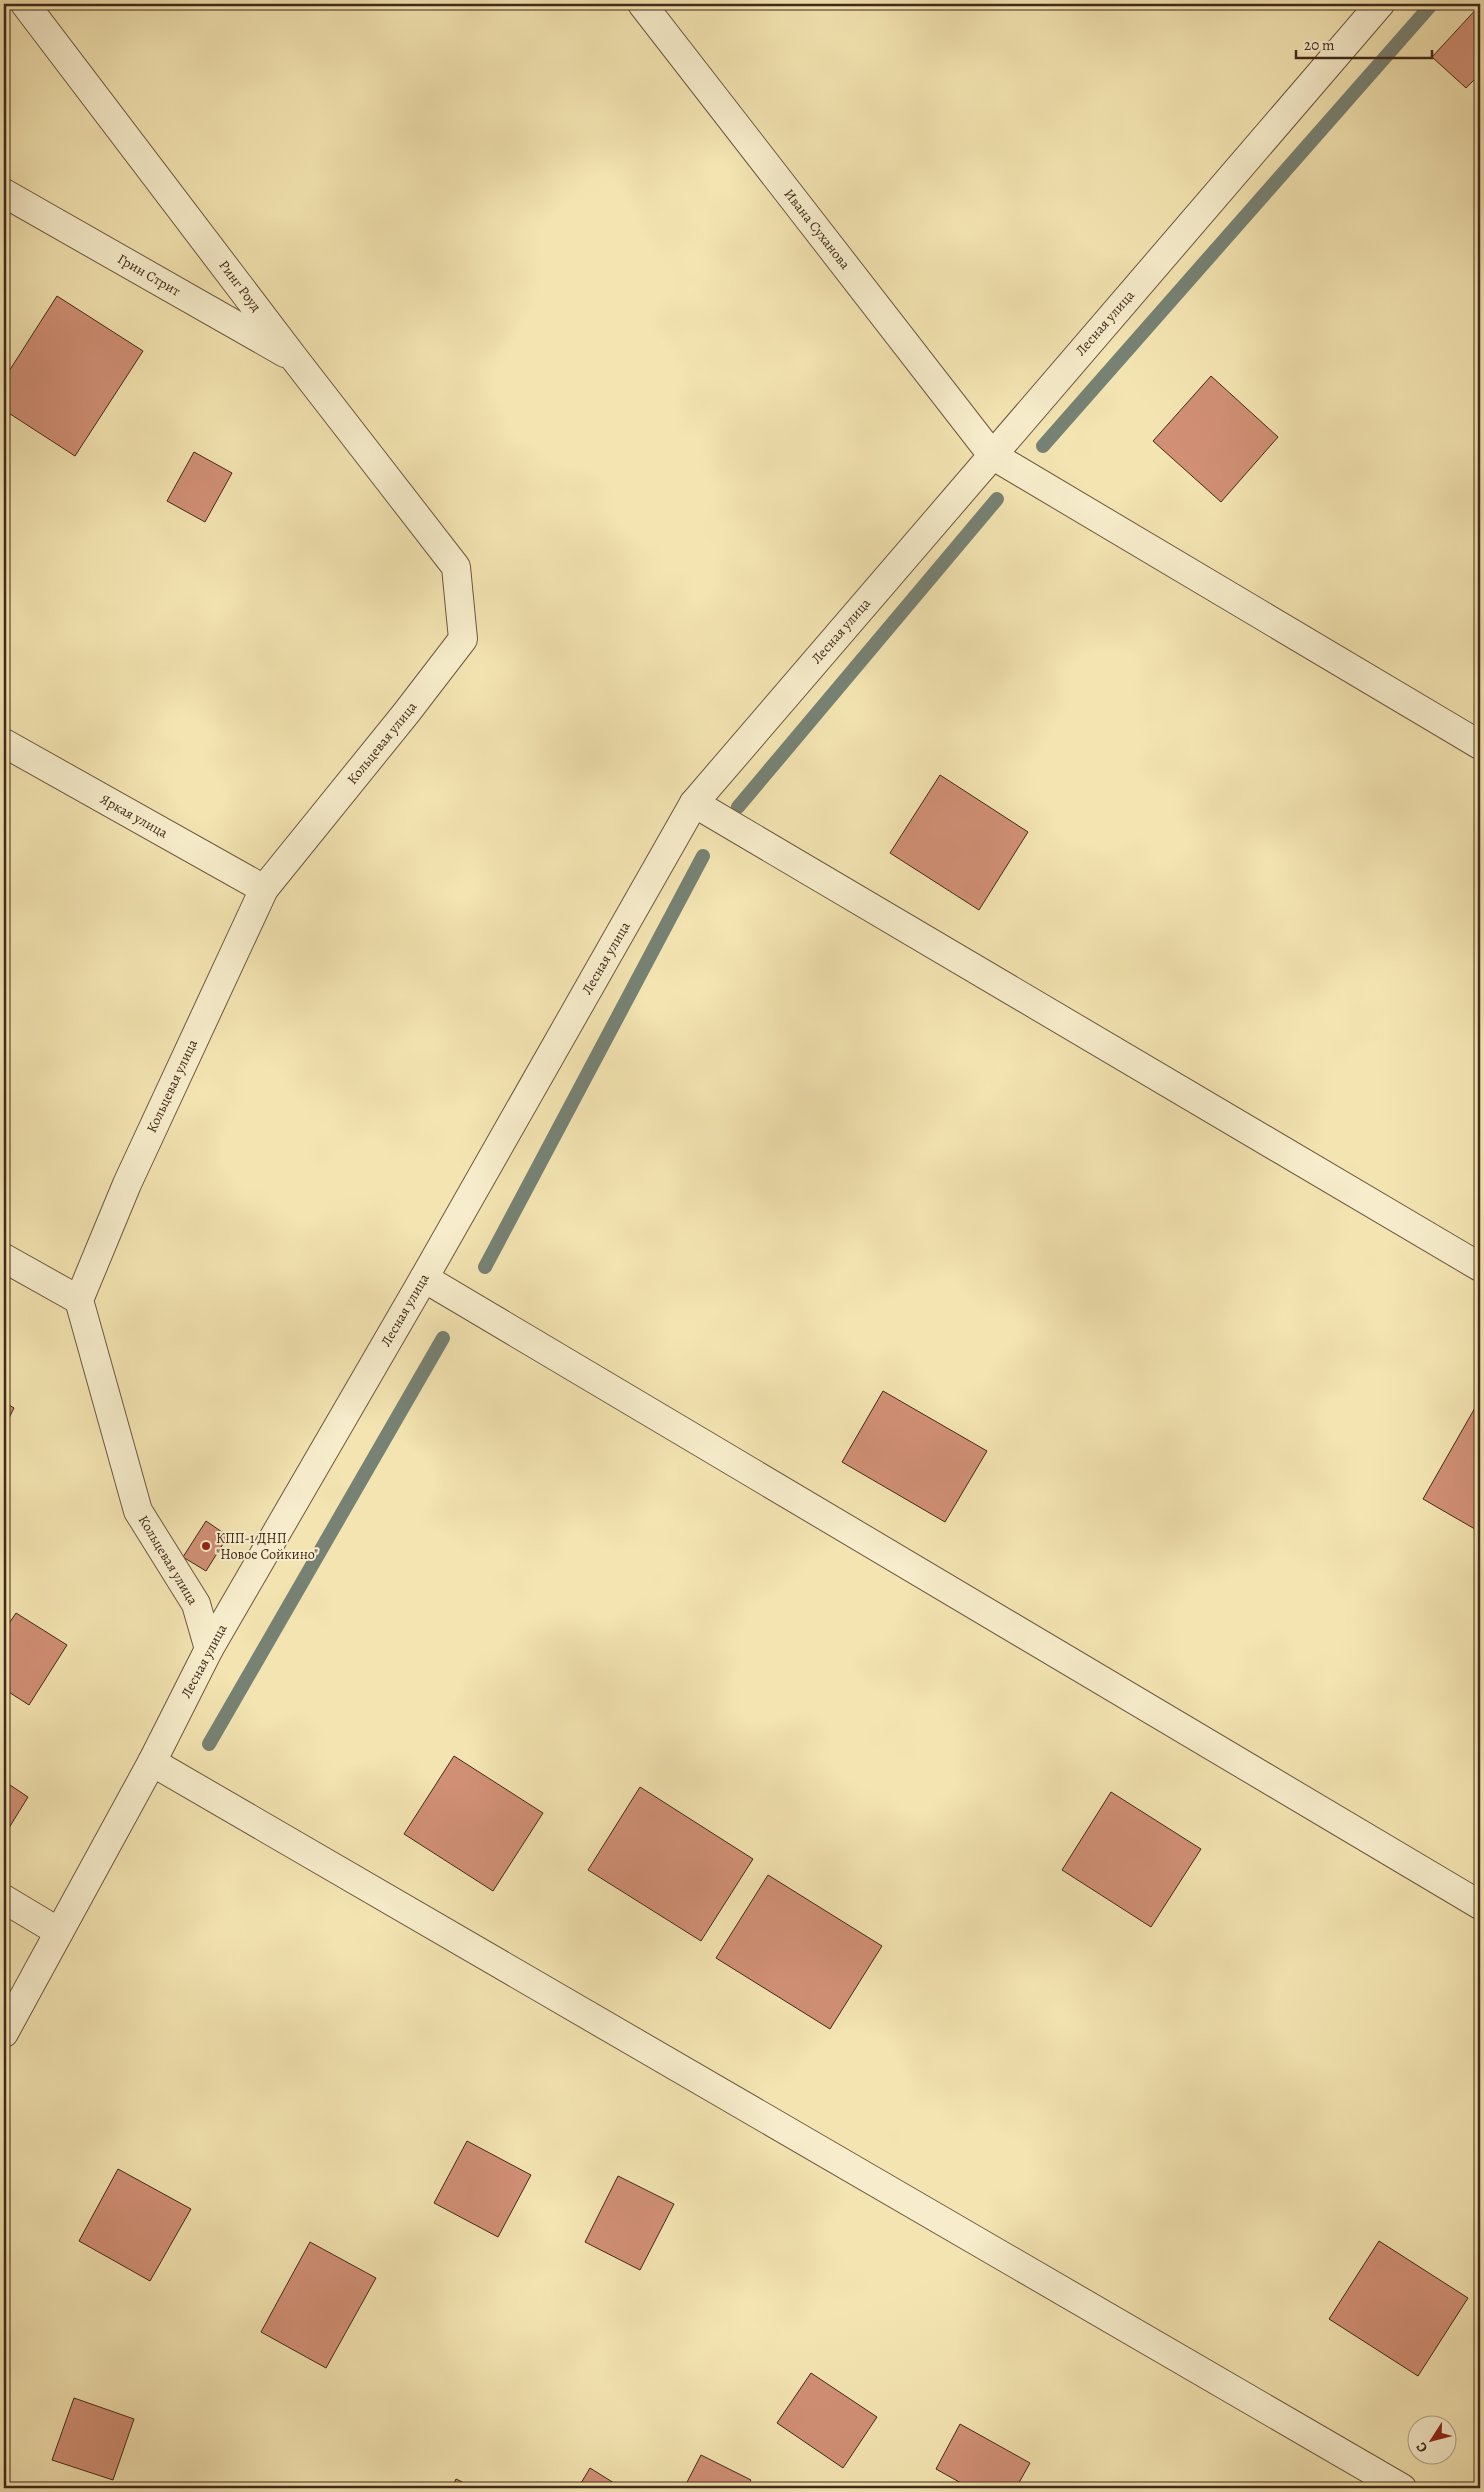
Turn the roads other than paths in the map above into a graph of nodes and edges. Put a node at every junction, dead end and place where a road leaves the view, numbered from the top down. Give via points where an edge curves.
1 (25, 4) edge
2 (642, 4) edge
3 (1380, 4) edge
4 (4, 193) edge
5 (294, 358) junction
6 (992, 455) junction
7 (456, 567) joint
8 (4, 743) edge
9 (1480, 745) edge
10 (694, 802) junction
11 (264, 889) junction
12 (4, 1258) edge
13 (1480, 1268) edge
14 (424, 1278) junction
15 (79, 1300) junction
16 (209, 1649) junction
17 (152, 1762) junction
18 (4, 1899) edge
19 (1480, 1905) edge
20 (59, 1932) junction
21 (4, 2033) edge
22 (1402, 2488) edge

1 - 5 street, Ринг Роуд
2 - 6 street, Ивана Суханова
3 - 6 street, Лесная улица
4 - 5 street, Грин Стрит
5 - 7 street, Ринг Роуд
6 - 9 street
6 - 10 street, Лесная улица
7 - 11 street, Кольцевая улица via 463,639
8 - 11 street, Яркая улица
10 - 13 street
10 - 14 street, Лесная улица
11 - 15 street, Кольцевая улица via 126,1184
12 - 15 street
14 - 16 street, Лесная улица
14 - 19 street
15 - 16 street, Кольцевая улица via 138,1512 196,1604
16 - 17 street, Лесная улица
17 - 20 street, Лесная улица
17 - 22 street
18 - 20 street
20 - 21 street, Лесная улица

